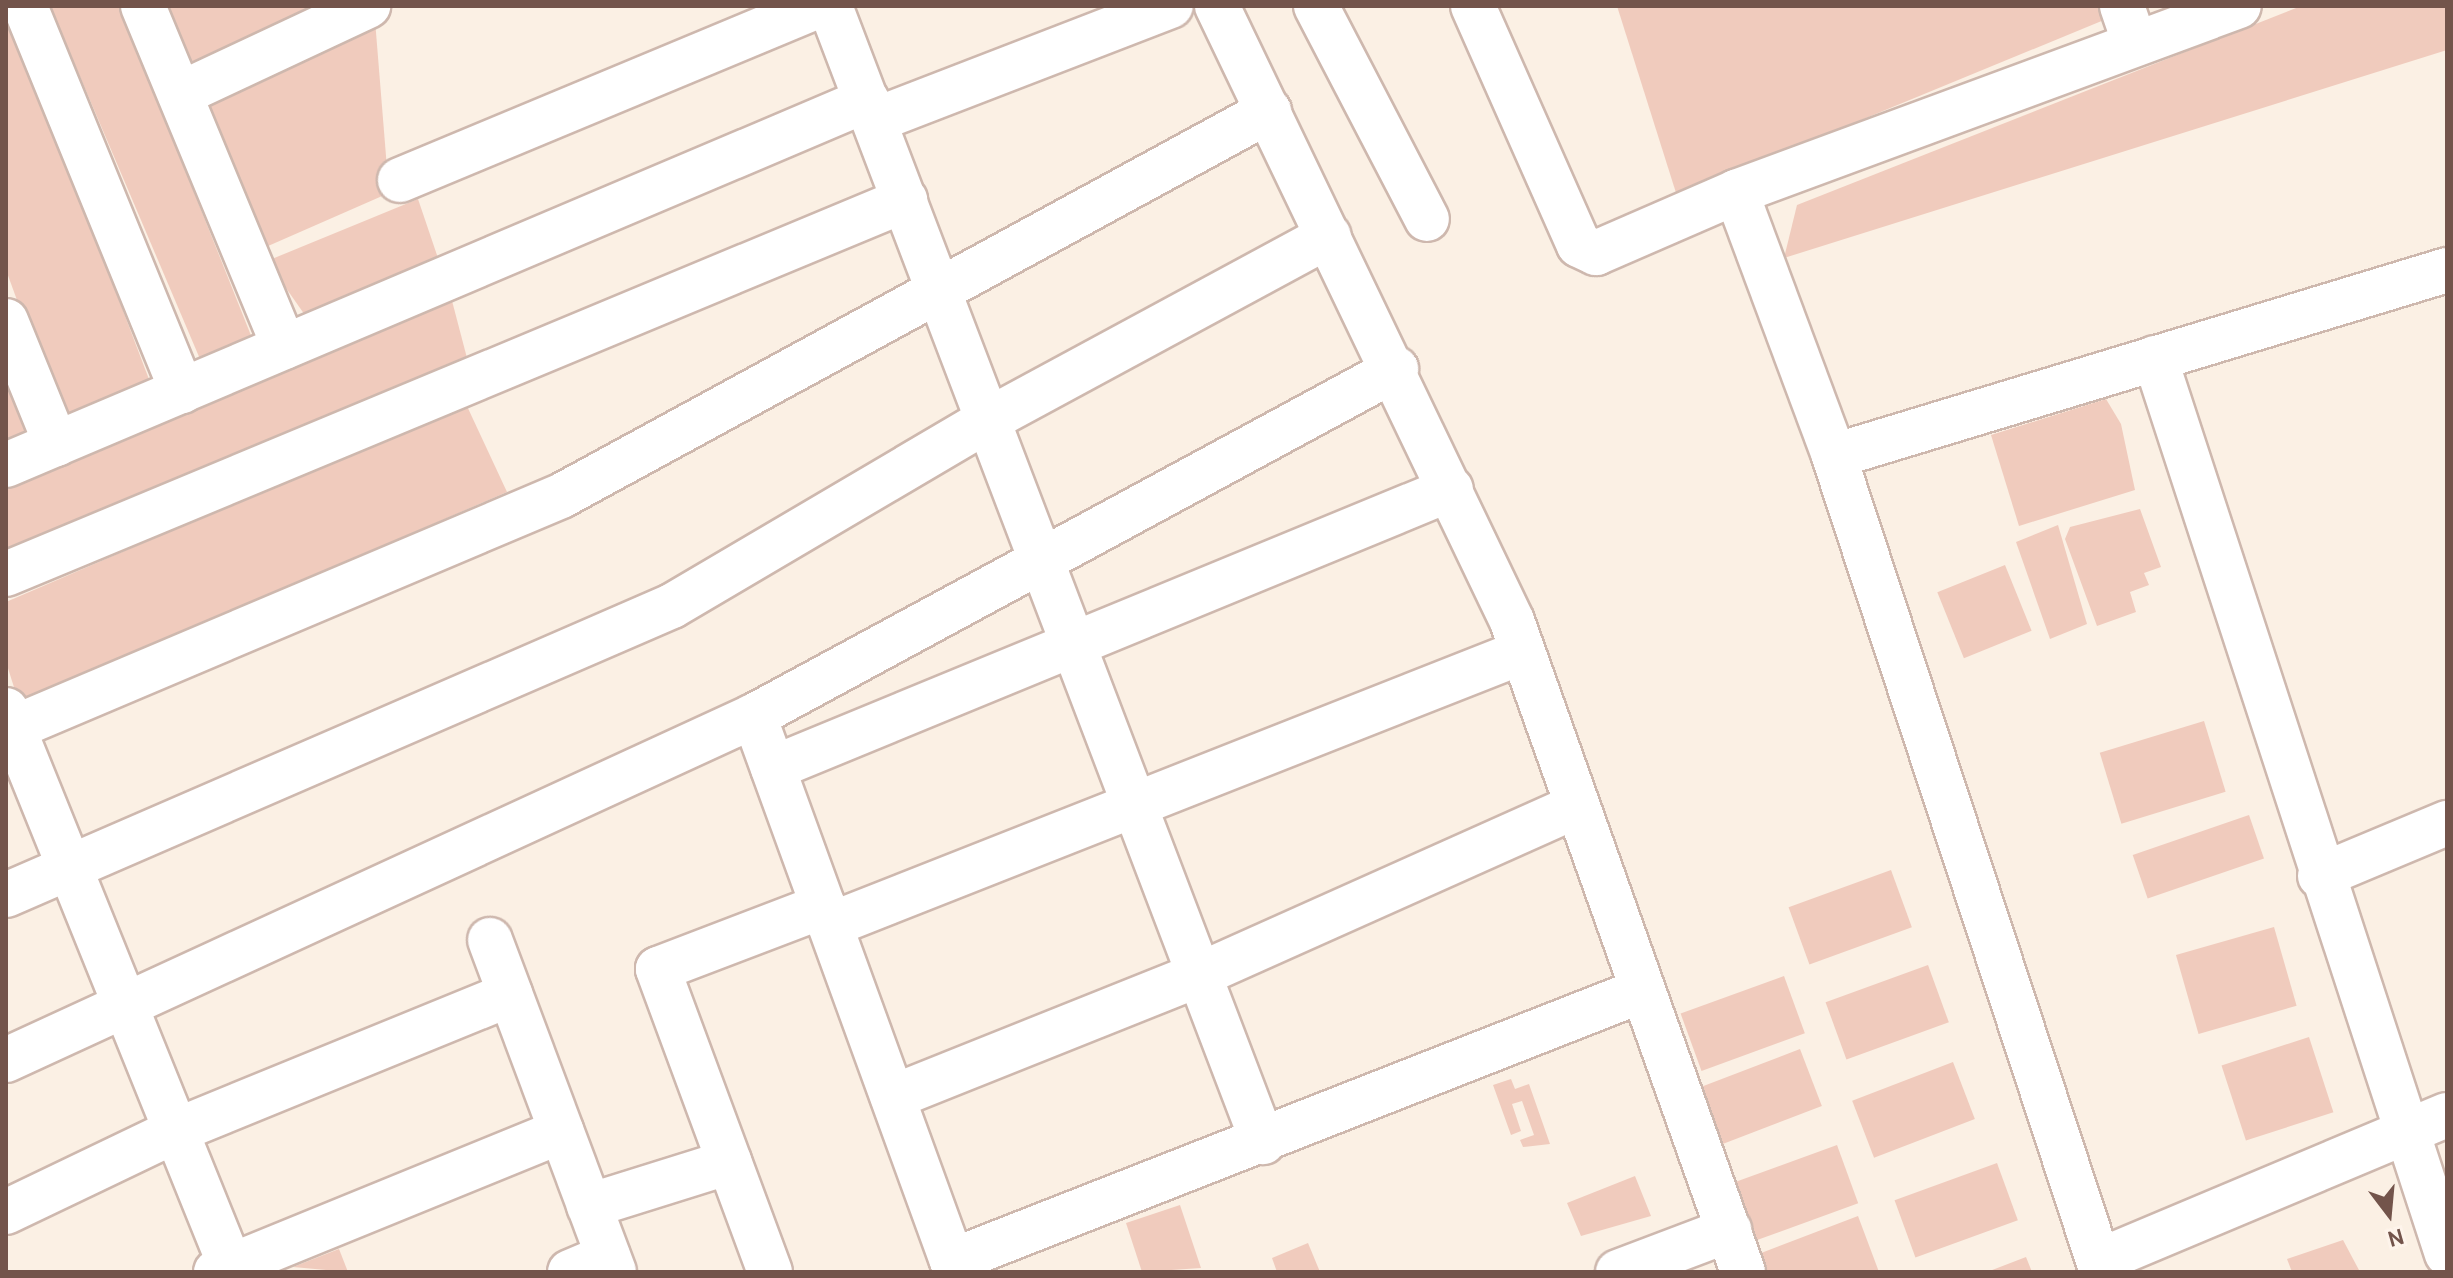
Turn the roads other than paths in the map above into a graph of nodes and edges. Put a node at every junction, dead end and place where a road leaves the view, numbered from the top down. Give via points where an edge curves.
1 (25, 6) edge
2 (143, 6) edge
3 (368, 6) edge
4 (818, 6) edge
5 (830, 6) edge
6 (1171, 6) edge
7 (1217, 6) edge
8 (1316, 6) edge
9 (1473, 6) edge
10 (2239, 6) edge
11 (2129, 25) edge
12 (180, 94) junction
13 (871, 110) junction
14 (1269, 111) junction
15 (400, 180) dead end
16 (1736, 192) junction
17 (905, 200) junction
18 (1427, 219) dead end
19 (1329, 236) junction
20 (2447, 270) edge
21 (938, 285) junction
22 (6, 321) edge
23 (284, 347) junction
24 (2155, 358) junction
25 (1396, 369) junction
26 (182, 391) junction
27 (990, 419) junction
28 (56, 444) junction
29 (1834, 456) junction
30 (6, 465) edge
31 (1451, 489) junction
32 (1044, 559) junction
33 (6, 574) edge
34 (1076, 642) junction
35 (1522, 652) junction
36 (754, 716) junction
37 (8, 723) edge
38 (773, 768) junction
39 (1136, 801) junction
40 (1577, 806) junction
41 (2447, 823) edge
42 (68, 869) junction
43 (2320, 876) junction
44 (6, 895) edge
45 (827, 916) junction
46 (490, 940) dead end
47 (1201, 974) junction
48 (1643, 990) junction
49 (510, 994) junction
50 (123, 1010) junction
51 (6, 1060) edge
52 (893, 1097) junction
53 (2447, 1115) edge
54 (175, 1131) junction
55 (561, 1131) junction
56 (2402, 1134) junction
57 (1263, 1142) junction
58 (729, 1162) junction
59 (589, 1206) junction
60 (6, 1212) edge
61 (1729, 1230) junction
62 (2447, 1254) edge
63 (597, 1267) edge
64 (2101, 1267) edge
65 (227, 1270) edge
66 (770, 1272) edge
67 (1618, 1272) edge
68 (1743, 1272) edge

1 - 26 street
2 - 12 street
3 - 12 street
4 - 15 street
5 - 13 street
6 - 13 street
7 - 14 street
8 - 18 street
9 - 16 street via 1587,253
10 - 11 street
11 - 16 street
12 - 23 street
13 - 17 street
13 - 23 street
14 - 19 street
14 - 21 street
16 - 29 street
17 - 21 street
17 - 33 street
19 - 25 street
19 - 27 street
20 - 24 street
21 - 27 street
21 - 37 street via 561,496
22 - 28 street
23 - 26 street
24 - 29 street
24 - 43 street
25 - 31 street
25 - 32 street
26 - 28 street
27 - 32 street
27 - 42 street via 672,606
28 - 30 street
29 - 64 street
31 - 34 street
31 - 35 street
32 - 34 street
32 - 36 street
34 - 38 street
34 - 39 street
35 - 39 street
35 - 40 street
36 - 38 street
36 - 50 street
37 - 42 street
38 - 45 street
39 - 45 street
39 - 47 street
40 - 47 street
40 - 48 street
41 - 43 street
42 - 44 street
42 - 50 street
43 - 56 street
45 - 52 street
45 - 58 street via 658,969
46 - 49 street
47 - 52 street
47 - 57 street
48 - 57 street
48 - 61 street
49 - 54 street
49 - 55 street
50 - 51 street
50 - 54 street
52 - 57 street via 952,1261
53 - 56 street
54 - 60 street
54 - 65 street
55 - 59 street
55 - 65 street
56 - 62 street
56 - 64 street
58 - 59 street
58 - 66 street
59 - 63 street
61 - 67 street
61 - 68 street

